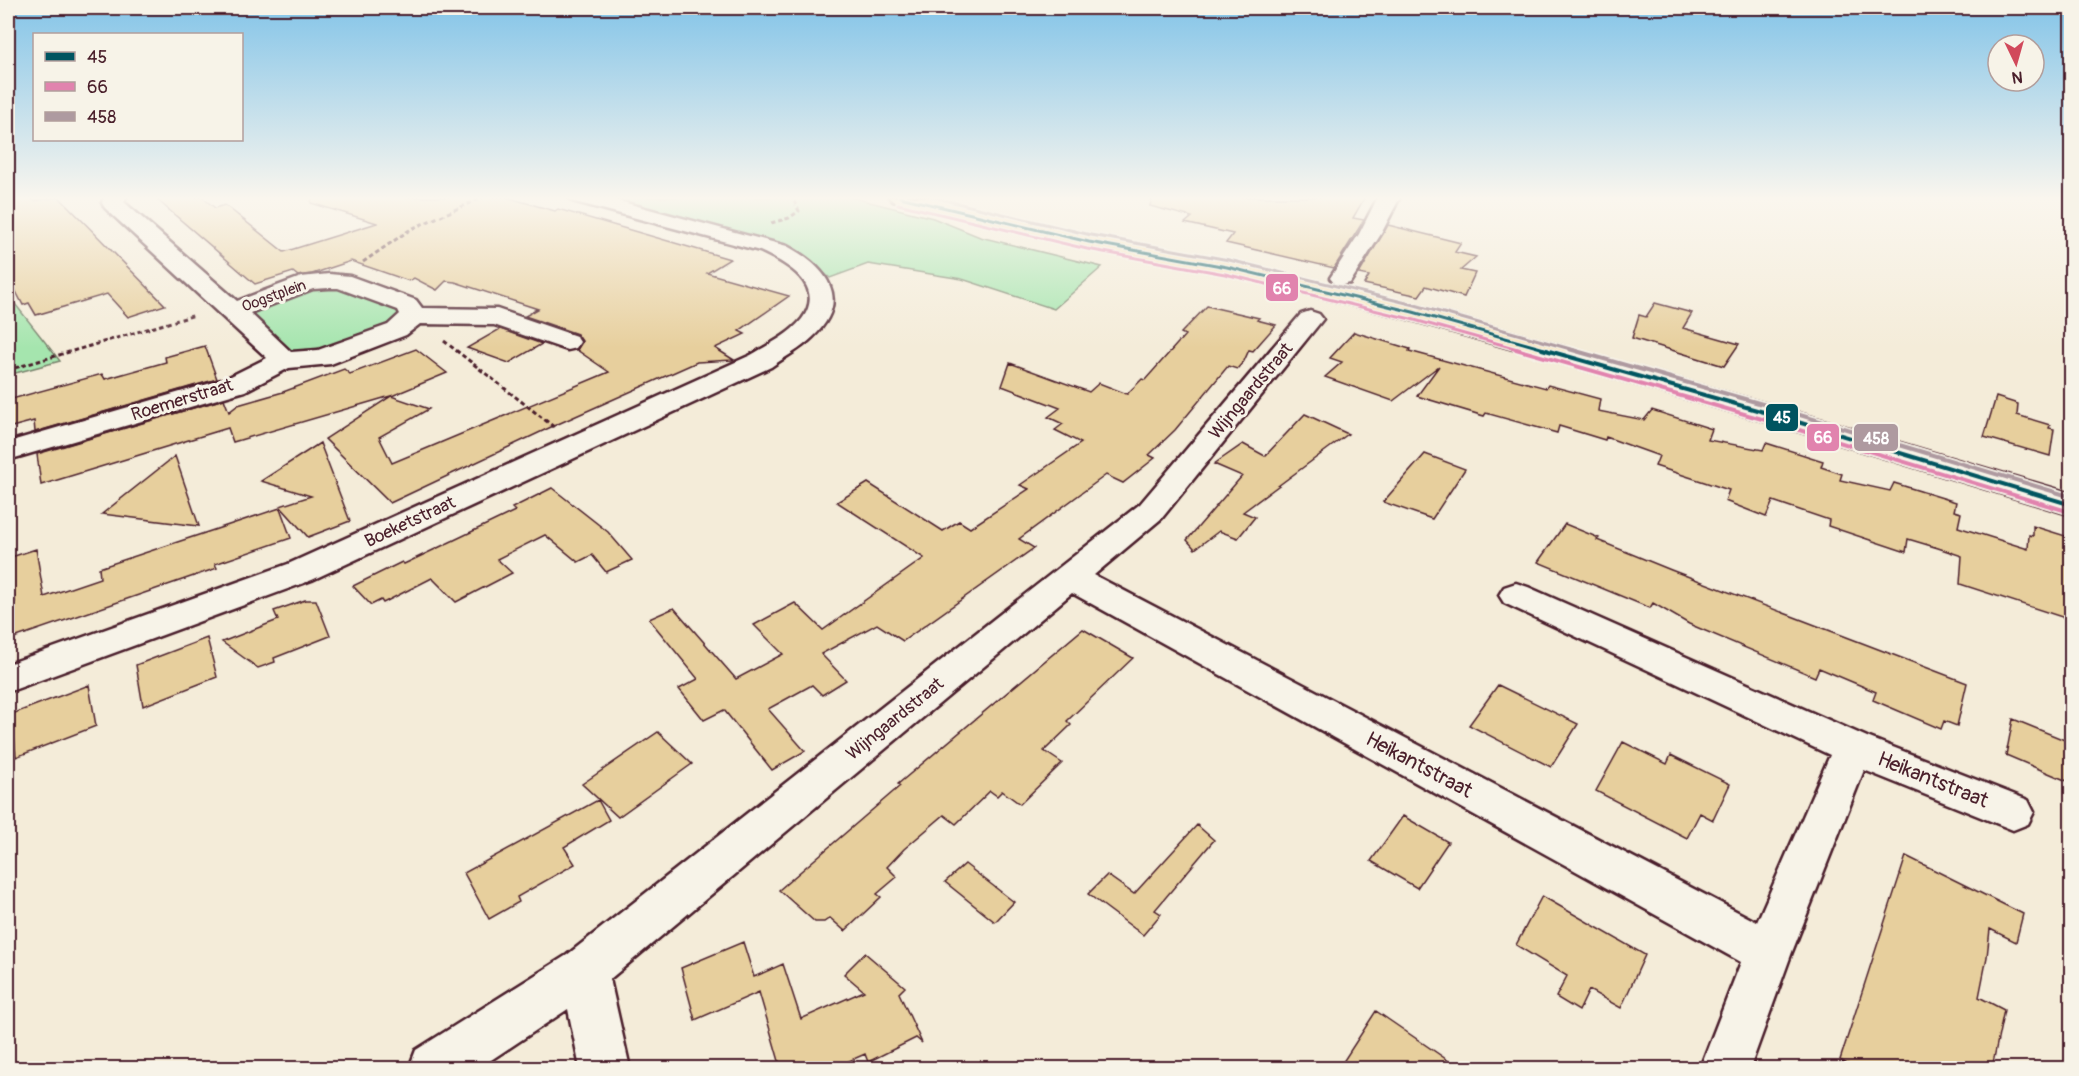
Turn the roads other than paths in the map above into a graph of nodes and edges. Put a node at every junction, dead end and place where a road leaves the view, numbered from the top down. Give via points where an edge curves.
1 (162, 247) edge
2 (767, 247) edge
3 (1108, 247) edge
4 (1362, 247) edge
5 (1342, 278) dead end
6 (230, 308) junction
7 (413, 317) junction
8 (1310, 319) dead end
9 (567, 342) dead end
10 (284, 360) junction
11 (8, 451) edge
12 (2072, 506) edge
13 (1070, 577) junction
14 (1516, 595) dead end
15 (8, 678) edge
16 (1854, 748) junction
17 (2013, 812) dead end
18 (1768, 952) junction
19 (584, 971) junction
20 (434, 1068) edge
21 (605, 1068) edge
22 (1725, 1068) edge

1 - 6 street
2 - 15 street, Boeketstraat via 806,266 821,299 816,317 799,336 761,361 300,572
3 - 12 main road via 1296,298 1558,355 1778,416
4 - 5 street
6 - 7 street, Oogstplein via 310,282 335,281 407,305
6 - 10 street
7 - 9 street via 496,317
7 - 10 street via 397,330 322,358
8 - 13 street, Wijngaardstraat via 1151,511
10 - 11 street, Roemerstraat via 235,385
13 - 18 street, Heikantstraat
13 - 19 street, Wijngaardstraat
14 - 16 street, Heikantstraat
16 - 17 street, Heikantstraat
16 - 18 street
18 - 22 street
19 - 20 street, Wijngaardstraat
19 - 21 street

